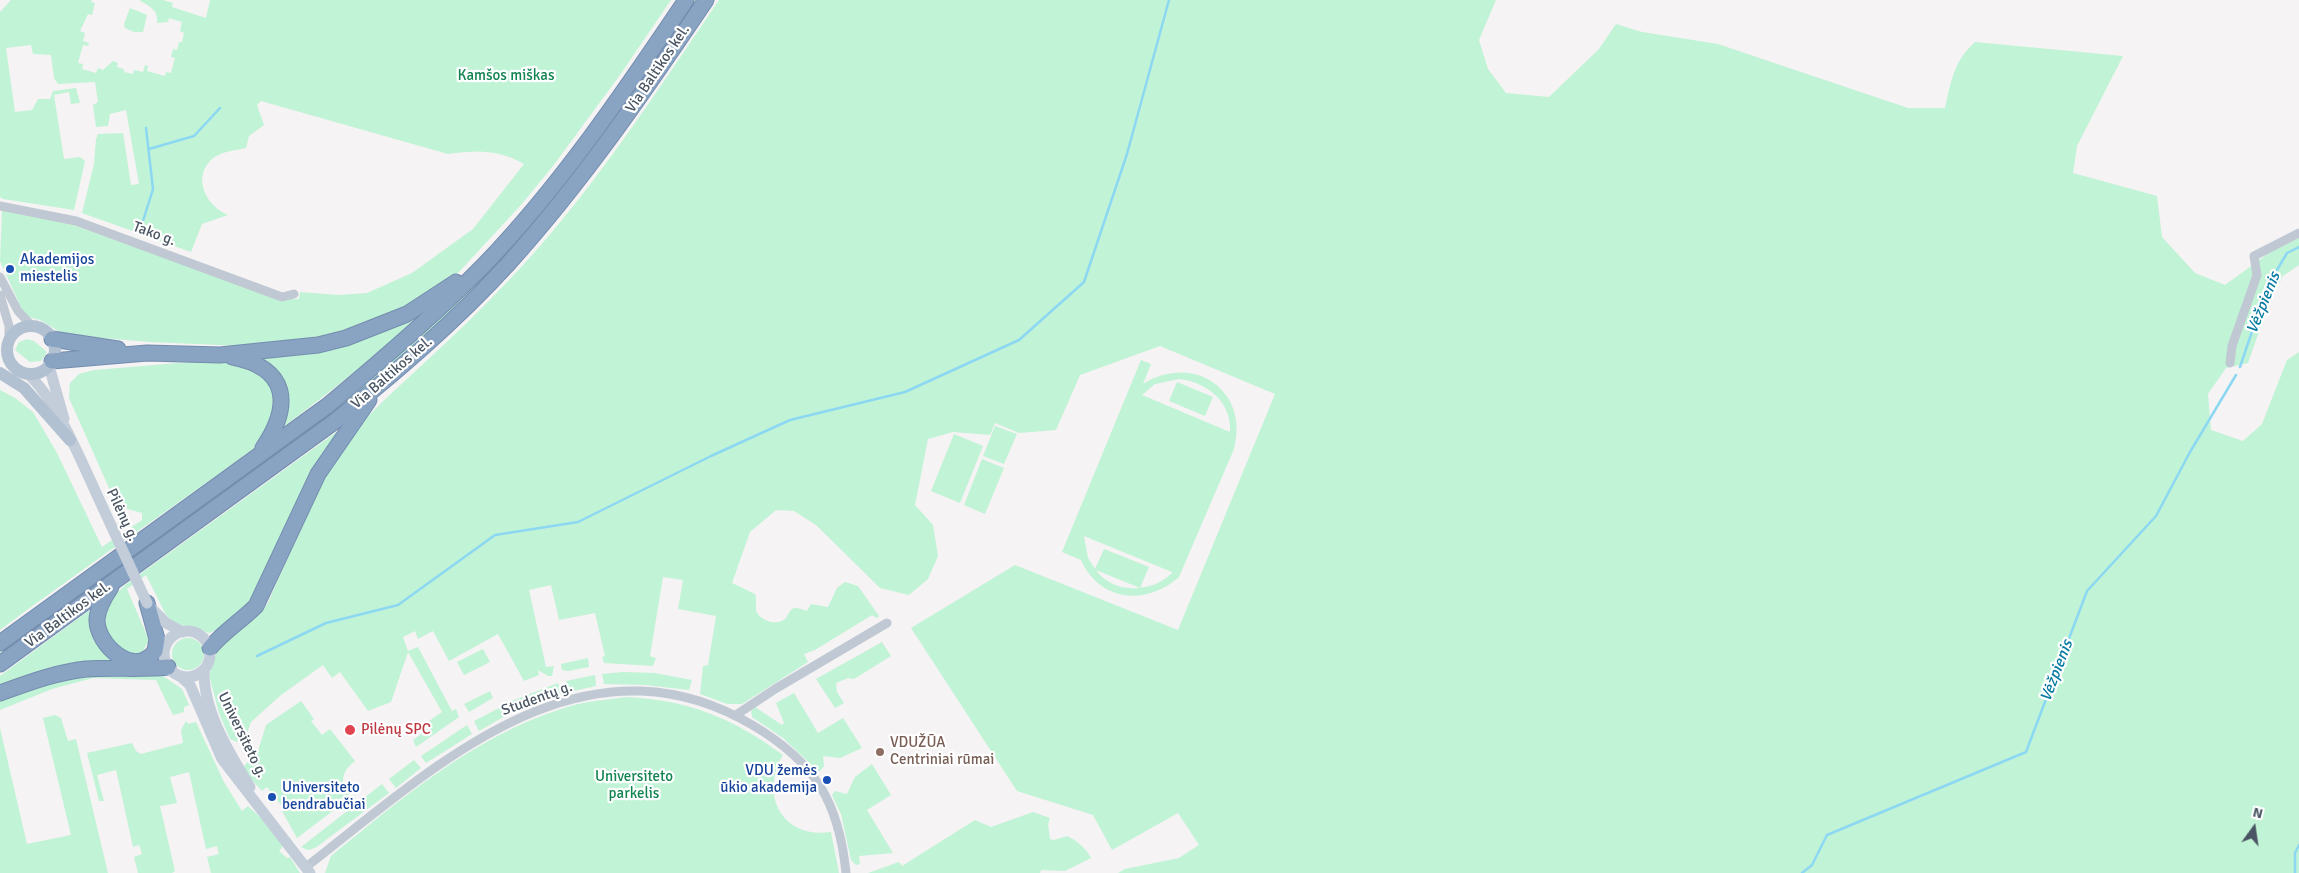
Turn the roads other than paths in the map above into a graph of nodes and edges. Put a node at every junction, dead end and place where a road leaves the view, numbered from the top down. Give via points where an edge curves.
1 (686, 0) edge
2 (706, 0) edge
3 (0, 206) edge
4 (2299, 233) edge
5 (485, 264) junction
6 (0, 277) edge
7 (294, 294) dead end
8 (0, 295) edge
9 (33, 326) junction
10 (52, 339) junction
11 (5, 340) edge
12 (147, 353) junction
13 (220, 355) junction
14 (4, 358) edge
15 (51, 363) junction
16 (2230, 363) dead end
17 (0, 373) edge
18 (28, 374) junction
19 (380, 385) junction
20 (70, 440) junction
21 (256, 458) junction
22 (115, 581) junction
23 (146, 603) junction
24 (887, 624) dead end
25 (183, 632) junction
26 (0, 643) edge
27 (166, 645) junction
28 (210, 648) junction
29 (0, 664) edge
30 (204, 670) junction
31 (174, 671) junction
32 (0, 693) edge
33 (736, 715) junction
34 (263, 810) junction
35 (308, 870) edge
36 (846, 873) edge

1 - 5 highway, Via Baltikos kel. via 577,155
2 - 19 highway, Via Baltikos kel. via 624,120 542,225 450,322
3 - 7 street, Tako g. via 76,221 282,297
4 - 16 street via 2254,256 2257,275 2232,346
5 - 13 highway via 407,314 346,338 318,345
5 - 21 highway, Via Baltikos kel. via 367,373
6 - 9 street via 18,310
8 - 11 street via 9,326
9 - 10 main road via 44,330
9 - 11 main road via 16,331
10 - 12 highway
10 - 15 main road via 55,350
11 - 14 main road
12 - 13 highway
12 - 15 highway
13 - 21 highway via 258,365 272,377 280,392 279,422
14 - 18 main road via 14,368
15 - 18 main road via 40,373
15 - 20 main road, Pilėnų g.
17 - 20 main road via 24,388
18 - 20 main road, Pilėnų g. via 41,386
19 - 22 highway, Via Baltikos kel.
19 - 28 highway via 318,474 256,606
20 - 23 main road, Pilėnų g., bridge
21 - 26 highway, Via Baltikos kel.
22 - 23 highway via 97,619 106,647 118,656 132,661 144,660 155,651 157,639
22 - 29 highway, Via Baltikos kel.
23 - 25 main road, Pilėnų g. via 166,623
23 - 27 main road, Pilėnų g.
24 - 33 street
25 - 27 main road via 176,634
25 - 28 main road via 196,633
27 - 31 main road via 164,653
28 - 30 main road via 210,660
30 - 31 main road via 193,676
30 - 34 main road, Universiteto g. via 209,708
31 - 32 highway via 87,669 62,673
31 - 34 main road, Universiteto g. via 190,686 222,759
33 - 35 street, Studentų g. via 692,700 638,691 601,692 566,700 478,738 428,772
33 - 36 street, Studentų g. via 786,750 816,780 837,820
34 - 35 main road, Universiteto g.

